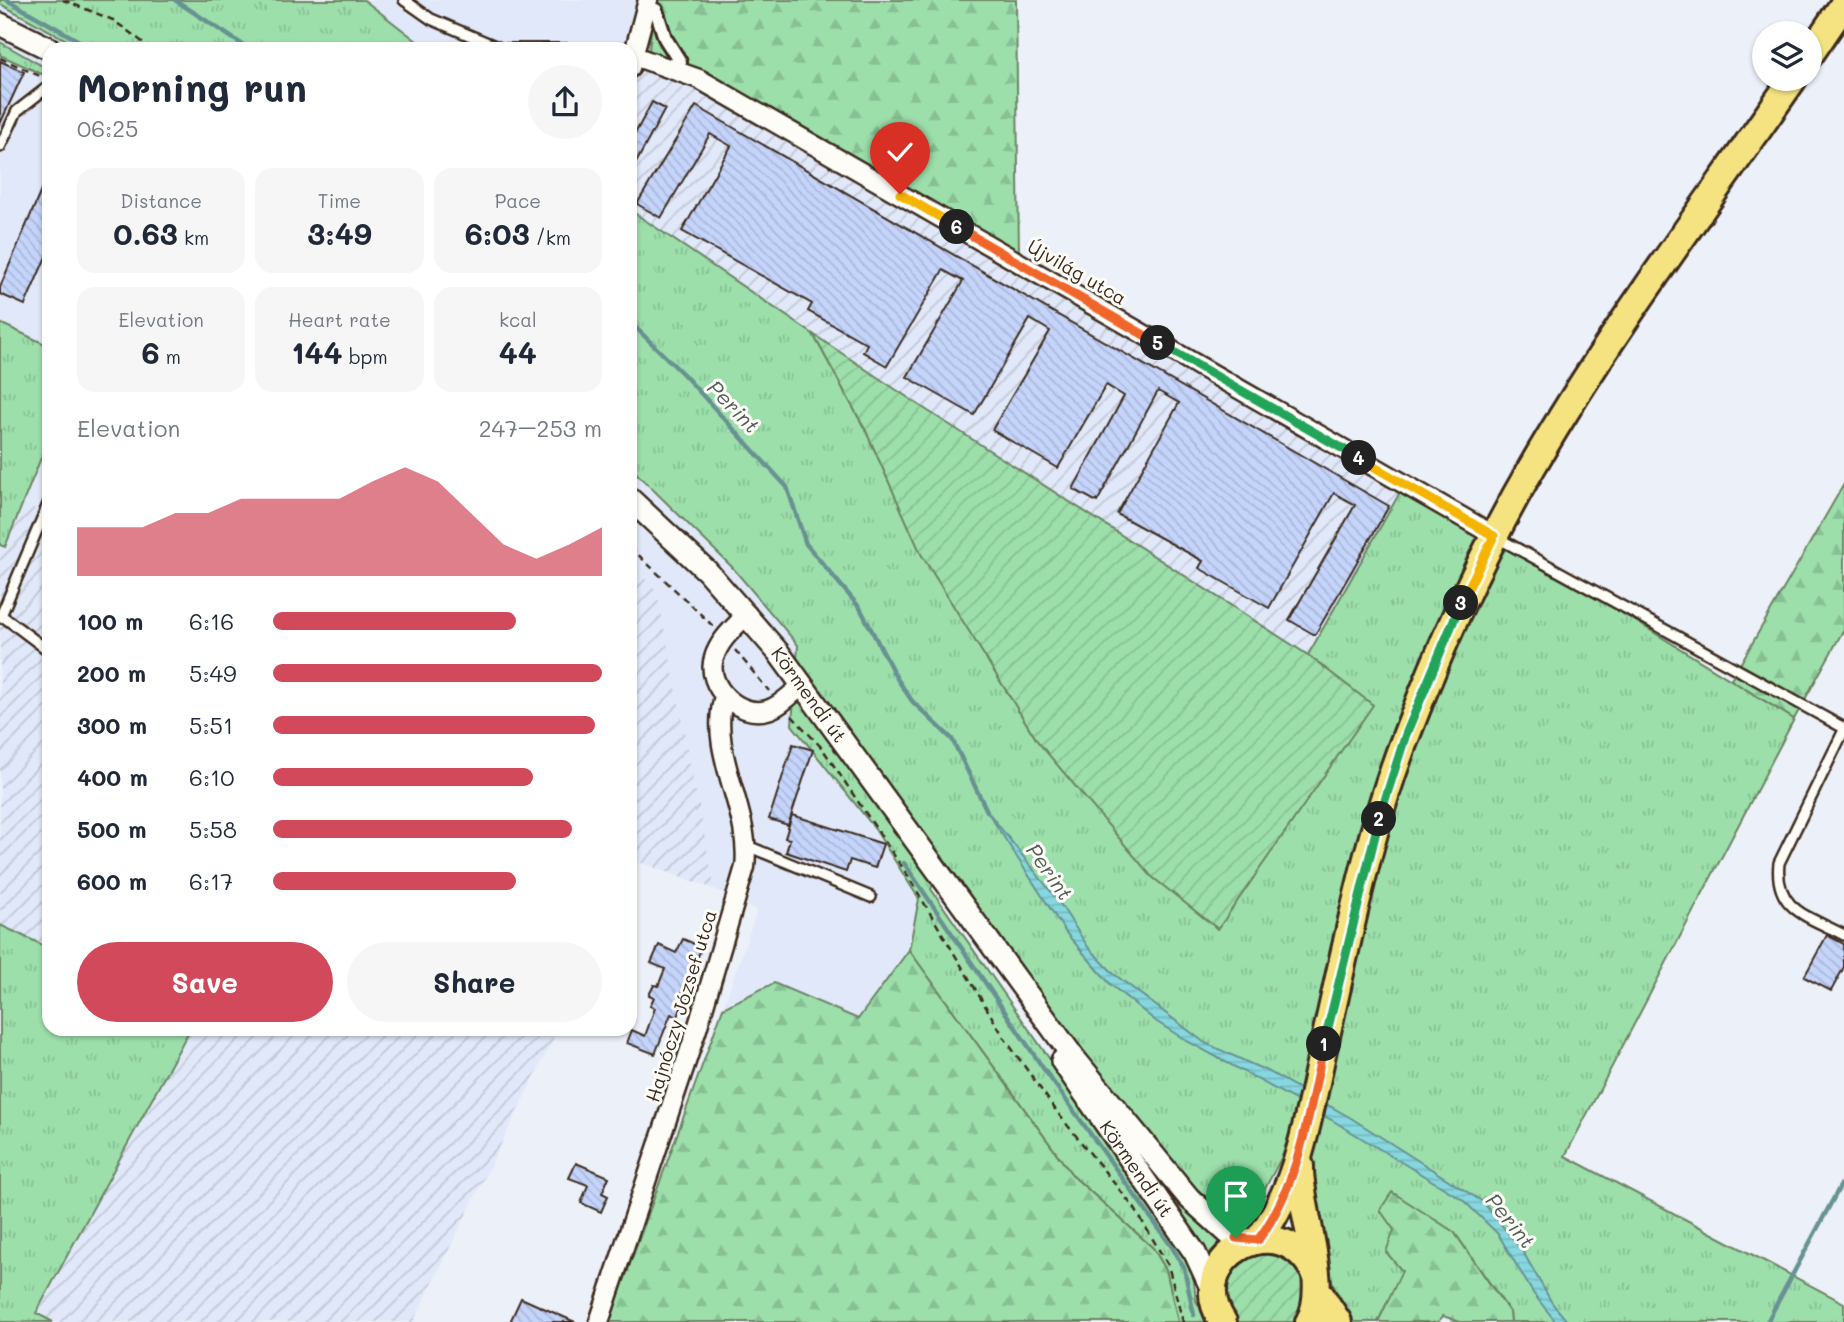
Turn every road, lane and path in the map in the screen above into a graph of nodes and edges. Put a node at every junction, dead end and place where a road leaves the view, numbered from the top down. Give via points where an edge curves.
1 (63, 0) edge
2 (404, 0) edge
3 (1844, 4) edge
4 (652, 5) edge
5 (0, 24) edge
6 (1822, 36) edge
7 (143, 42) edge
8 (487, 42) edge
9 (637, 44) edge
10 (42, 45) edge
11 (0, 58) edge
12 (637, 61) edge
13 (680, 62) dead end
14 (42, 80) edge
15 (42, 90) edge
16 (1785, 91) edge
17 (0, 147) edge
18 (637, 505) edge
19 (42, 519) edge
20 (1494, 536) junction
21 (637, 554) edge
22 (747, 614) junction
23 (1, 617) edge
24 (724, 638) junction
25 (42, 646) edge
26 (803, 685) junction
27 (724, 697) junction
28 (779, 704) junction
29 (1844, 729) edge
30 (745, 845) junction
31 (871, 897) dead end
32 (964, 909) junction
33 (1844, 935) edge
34 (1300, 1147) junction
35 (1254, 1240) junction
36 (1316, 1281) junction
37 (1213, 1292) junction
38 (599, 1322) edge
39 (1183, 1322) edge
40 (1223, 1322) edge
41 (1308, 1322) edge
42 (1338, 1322) edge

1 - 7 path via 113,20
2 - 8 lane via 430,19
3 - 6 main road
4 - 9 street, Újvilág utca
4 - 13 street, Újvilág utca via 664,38
5 - 10 street
11 - 14 path
12 - 20 street, Újvilág utca via 699,79
15 - 17 lane via 17,111
16 - 20 main road via 1581,387
18 - 22 street, Körmendi út
19 - 23 lane
20 - 29 lane
20 - 34 main road via 1406,734 1370,849
21 - 24 path
22 - 24 street
22 - 26 street, Körmendi út
23 - 25 lane
24 - 27 street via 713,658 713,672
24 - 28 path
26 - 28 street
26 - 32 street, Körmendi út
27 - 28 street via 757,712
27 - 30 street, Hajnóczy József utca via 721,725
28 - 39 path via 822,748 908,876 1005,1039 1135,1209 1168,1265
29 - 33 lane via 1782,856 1777,880 1780,892 1797,910
30 - 31 lane
30 - 38 street, Hajnóczy József utca via 740,887 697,1030
32 - 35 street, Körmendi út via 1074,1058 1189,1198 1230,1235
32 - 37 street, Körmendi út via 1195,1253
34 - 35 main road via 1278,1211
34 - 36 main road via 1301,1194
35 - 36 main road via 1287,1243 1303,1255
35 - 37 main road via 1233,1250 1221,1264
36 - 41 main road via 1315,1311
36 - 42 main road
37 - 40 main road

